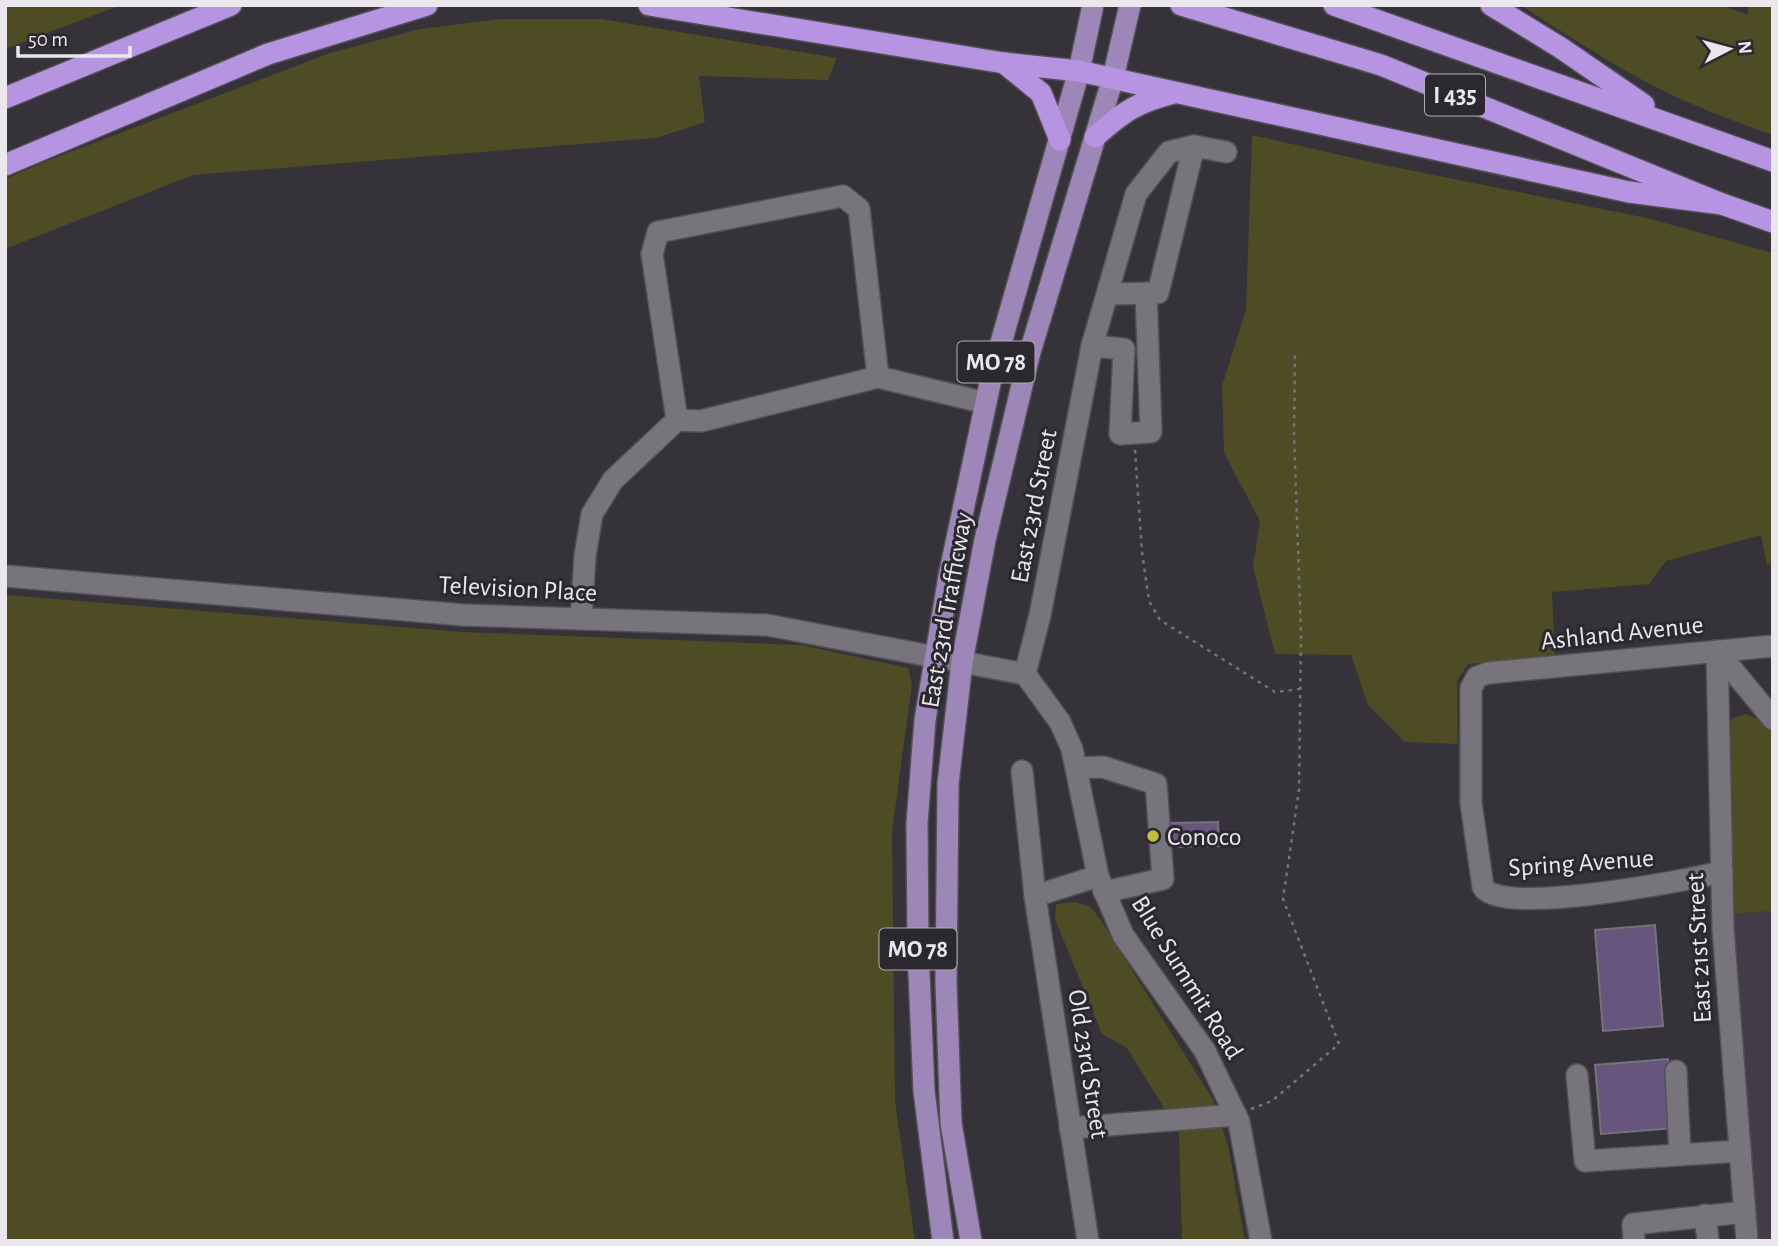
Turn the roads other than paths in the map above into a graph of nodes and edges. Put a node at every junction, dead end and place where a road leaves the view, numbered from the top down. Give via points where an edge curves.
1 (230, 5) edge
2 (428, 5) edge
3 (649, 5) edge
4 (1093, 5) edge
5 (1130, 5) edge
6 (1181, 5) edge
7 (1334, 5) edge
8 (1491, 5) edge
9 (1004, 63) junction
10 (1079, 71) junction
11 (1113, 78) junction
12 (1177, 92) junction
13 (5, 98) edge
14 (1668, 122) junction
15 (1095, 137) junction
16 (1060, 140) junction
17 (1194, 146) junction
18 (1226, 152) dead end
19 (1773, 161) edge
20 (5, 164) edge
21 (1722, 204) junction
22 (1773, 222) edge
23 (1146, 293) junction
24 (1108, 294) junction
25 (1092, 346) junction
26 (878, 377) junction
27 (986, 403) junction
28 (677, 420) junction
29 (5, 576) edge
30 (581, 619) junction
31 (1773, 646) edge
32 (1717, 651) junction
33 (934, 658) junction
34 (962, 662) junction
35 (1025, 674) junction
36 (1773, 719) edge
37 (1077, 768) junction
38 (1023, 771) dead end
39 (1722, 872) junction
40 (1101, 884) junction
41 (1486, 892) joint
42 (1035, 896) junction
43 (1676, 1071) dead end
44 (1577, 1074) dead end
45 (1236, 1115) junction
46 (1070, 1128) junction
47 (1740, 1151) junction
48 (1680, 1155) junction
49 (1745, 1212) junction
50 (1705, 1215) junction
51 (943, 1241) edge
52 (971, 1241) edge
53 (1088, 1241) edge
54 (1261, 1241) edge
55 (1634, 1241) edge
56 (1708, 1241) edge
57 (1747, 1241) edge

1 - 13 highway
2 - 20 highway via 268,54
3 - 9 highway
4 - 10 main road, East 23rd Trafficway / MO 78
5 - 11 main road, East 23rd Trafficway / MO 78
6 - 21 highway, I 435 via 1381,65
7 - 14 highway, I 435
8 - 14 highway
9 - 10 highway
9 - 16 highway via 1041,93
10 - 11 highway
10 - 16 main road, East 23rd Trafficway / MO 78
11 - 12 highway
11 - 15 main road, East 23rd Trafficway / MO 78
12 - 15 highway via 1124,111
12 - 21 highway via 1629,192
14 - 19 highway, I 435
15 - 34 main road, East 23rd Trafficway / MO 78 via 1030,352 985,540
16 - 27 main road, East 23rd Trafficway / MO 78
17 - 18 street
17 - 23 street via 1158,293
17 - 24 street, East 23rd Street via 1168,152 1136,194
21 - 22 highway, I 435
23 - 24 street
23 - 25 street via 1151,432 1120,434 1124,349
24 - 25 street, East 23rd Street
25 - 35 street, East 23rd Street
26 - 27 street
26 - 28 street via 701,421
26 - 28 street via 859,209 844,196 658,232 652,254
27 - 33 main road, East 23rd Trafficway / MO 78
28 - 30 street via 613,480 592,514
29 - 30 street, Television Place via 464,615
30 - 33 street, Television Place via 767,625
31 - 32 street, Ashland Avenue
32 - 36 street
32 - 39 street, East 21st Street
32 - 41 street, Ashland Avenue via 1477,677 1471,688 1472,803
33 - 34 street, Television Place
33 - 51 main road, East 23rd Trafficway / MO 78 via 917,823 918,948 924,1091
34 - 35 street, Television Place
34 - 52 main road, East 23rd Trafficway / MO 78 via 948,784 946,982 951,1123
35 - 37 street, Blue Summit Road via 1060,722
37 - 40 street, Blue Summit Road
37 - 40 street via 1103,767 1156,783 1163,879
38 - 42 street
39 - 41 street, Spring Avenue via 1609,893 1496,897
39 - 47 street, East 21st Street
40 - 42 street
40 - 45 street, Blue Summit Road via 1122,935 1205,1051
42 - 46 street, Old 23rd Street
43 - 48 street
44 - 48 street via 1585,1161
45 - 46 street
45 - 54 street
46 - 53 street, Old 23rd Street
47 - 48 street
47 - 49 street, East 21st Street
49 - 50 street
49 - 57 street, East 21st Street
50 - 55 street via 1633,1224
50 - 56 street

